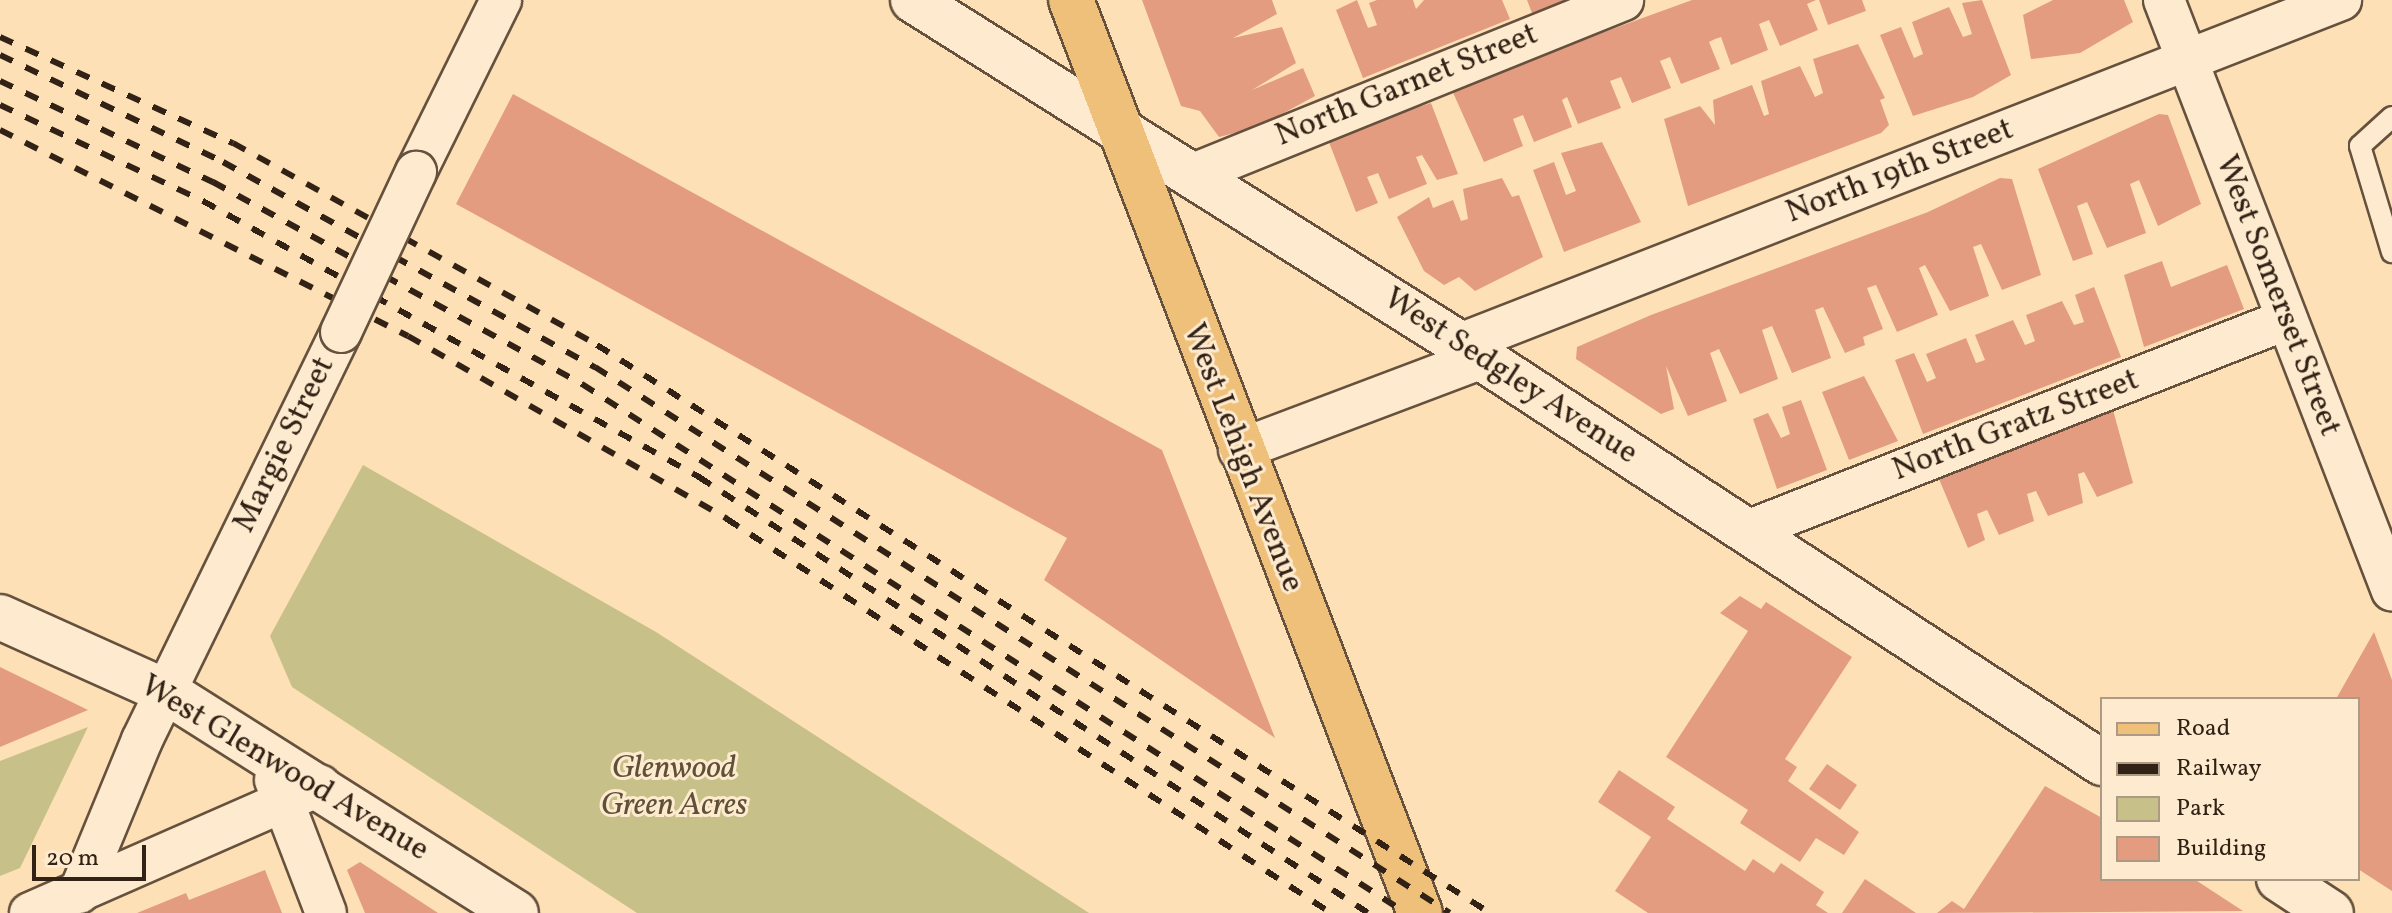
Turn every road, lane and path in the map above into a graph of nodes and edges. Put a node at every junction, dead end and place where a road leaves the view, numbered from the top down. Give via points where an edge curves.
1 (501, 0) edge
2 (913, 0) edge
3 (1071, 0) edge
4 (1623, 0) edge
5 (2164, 0) edge
6 (2341, 0) edge
7 (2187, 60) junction
8 (2392, 117) edge
9 (1117, 127) junction
10 (1193, 174) junction
11 (2392, 252) edge
12 (2285, 320) junction
13 (1471, 351) junction
14 (1239, 450) junction
15 (1747, 531) junction
16 (2392, 591) edge
17 (4, 623) edge
18 (165, 691) junction
19 (2100, 762) edge
20 (303, 795) junction
21 (2282, 881) edge
22 (79, 893) junction
23 (30, 913) edge
24 (326, 913) edge
25 (516, 913) edge
26 (1420, 913) edge
27 (2331, 913) edge

1 - 18 street, Margie Street, bridge
2 - 9 street, West Sedgley Avenue
3 - 9 main road, West Lehigh Avenue
4 - 10 street, North Garnet Street
5 - 7 street, West Somerset Street
6 - 7 street, North 19th Street
7 - 12 street, West Somerset Street
7 - 13 street, North 19th Street
8 - 11 lane via 2360,146
9 - 10 street, West Sedgley Avenue
9 - 14 main road, West Lehigh Avenue
10 - 13 street, West Sedgley Avenue
12 - 15 street, North Gratz Street
12 - 16 street, West Somerset Street
13 - 14 street, North 19th Street
13 - 15 street, West Sedgley Avenue
14 - 26 main road, West Lehigh Avenue
15 - 19 street, West Sedgley Avenue
17 - 18 street, West Glenwood Avenue
18 - 20 street, West Glenwood Avenue via 262,751
18 - 22 street, Margie Street
20 - 22 street
20 - 24 street
20 - 25 street, West Glenwood Avenue
21 - 27 street
22 - 23 street

